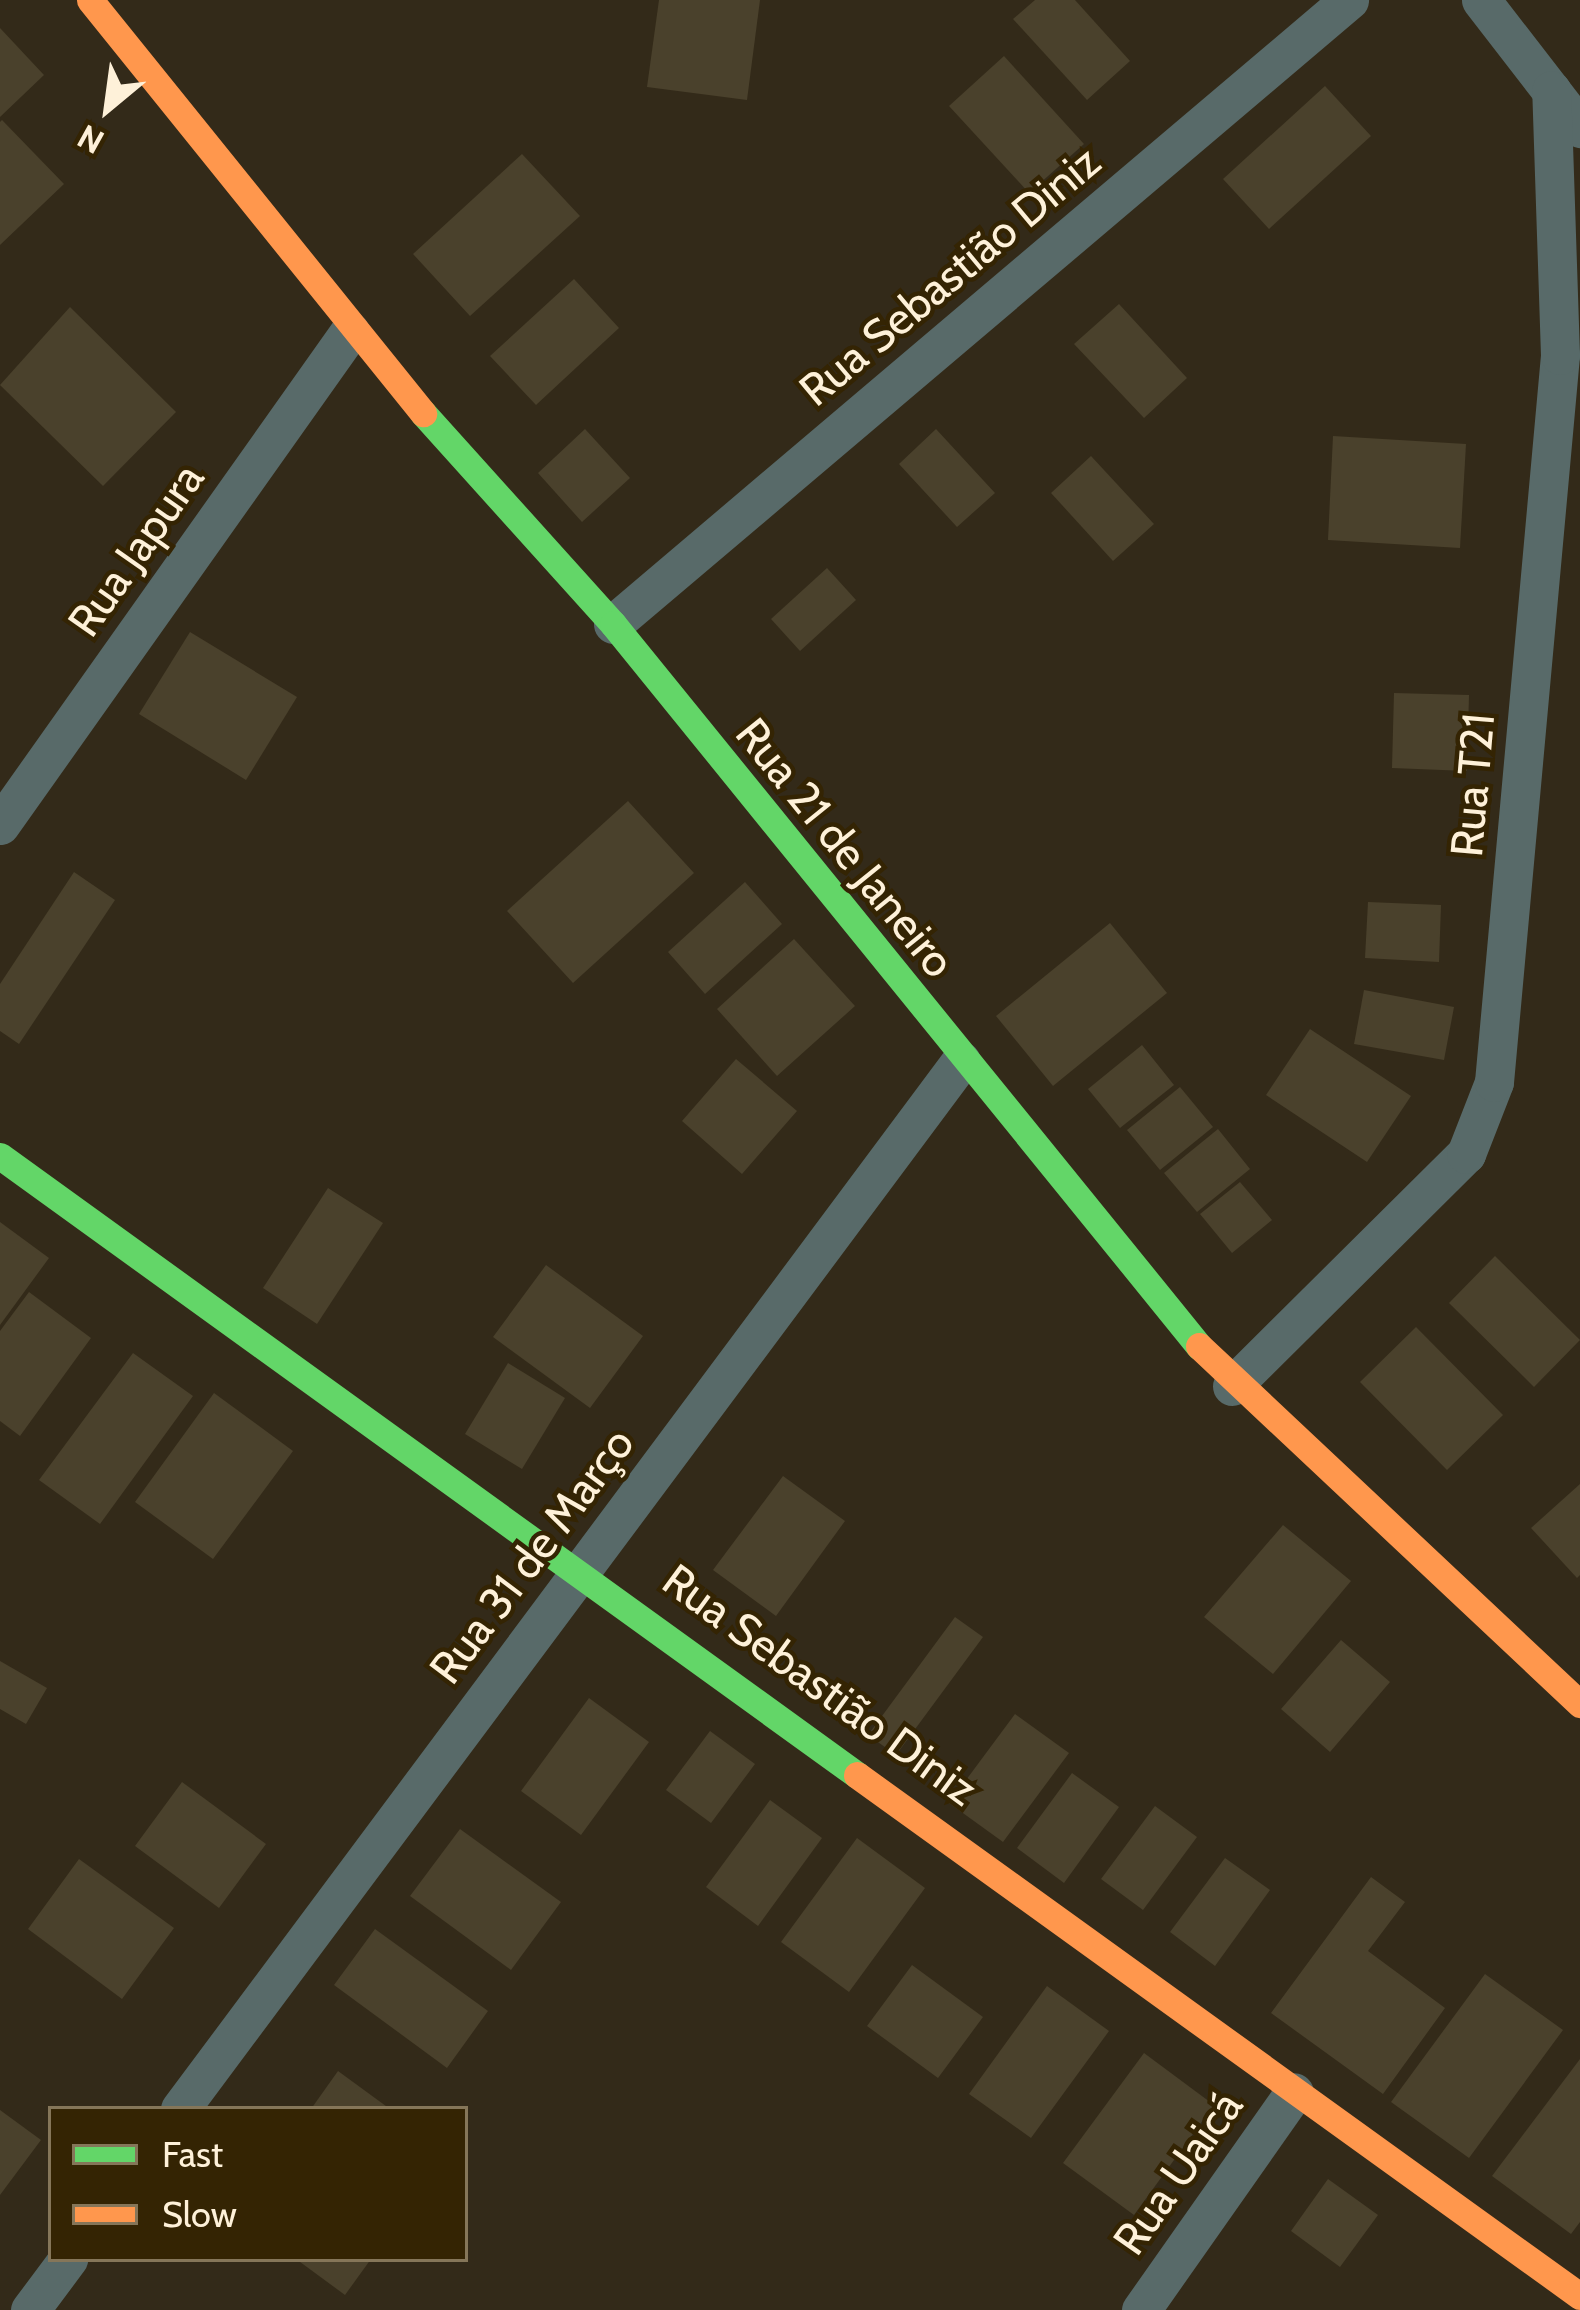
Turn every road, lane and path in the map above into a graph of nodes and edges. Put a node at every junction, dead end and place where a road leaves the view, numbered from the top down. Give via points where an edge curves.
1 (89, 0) edge
2 (1348, 0) edge
3 (1481, 0) edge
4 (1551, 90) junction
5 (1580, 128) edge
6 (350, 331) junction
7 (1570, 354) edge
8 (613, 624) junction
9 (0, 825) edge
10 (961, 1061) junction
11 (0, 1156) edge
12 (1232, 1386) junction
13 (582, 1570) junction
14 (1580, 1704) edge
15 (1294, 2092) junction
16 (182, 2106) edge
17 (66, 2262) edge
18 (1580, 2296) edge
19 (30, 2310) edge
20 (1141, 2310) edge

1 - 6 street, Rua 21 de Janeiro
2 - 8 street, Rua Sebastião Diniz
3 - 4 street
4 - 5 street
4 - 7 street, Rua T21
6 - 8 street, Rua 21 de Janeiro
6 - 9 street, Rua Japura
7 - 12 street, Rua T21 via 1494,1082 1466,1154
8 - 10 street, Rua 21 de Janeiro
10 - 12 street, Rua 21 de Janeiro
10 - 13 street, Rua 31 de Março
11 - 13 street, Rua Sebastião Diniz
12 - 14 street, Rua 21 de Janeiro
13 - 15 street, Rua Sebastião Diniz
13 - 16 street, Rua 31 de Março
15 - 18 street, Rua Sebastião Diniz
15 - 20 street, Rua Uaicá
17 - 19 street

